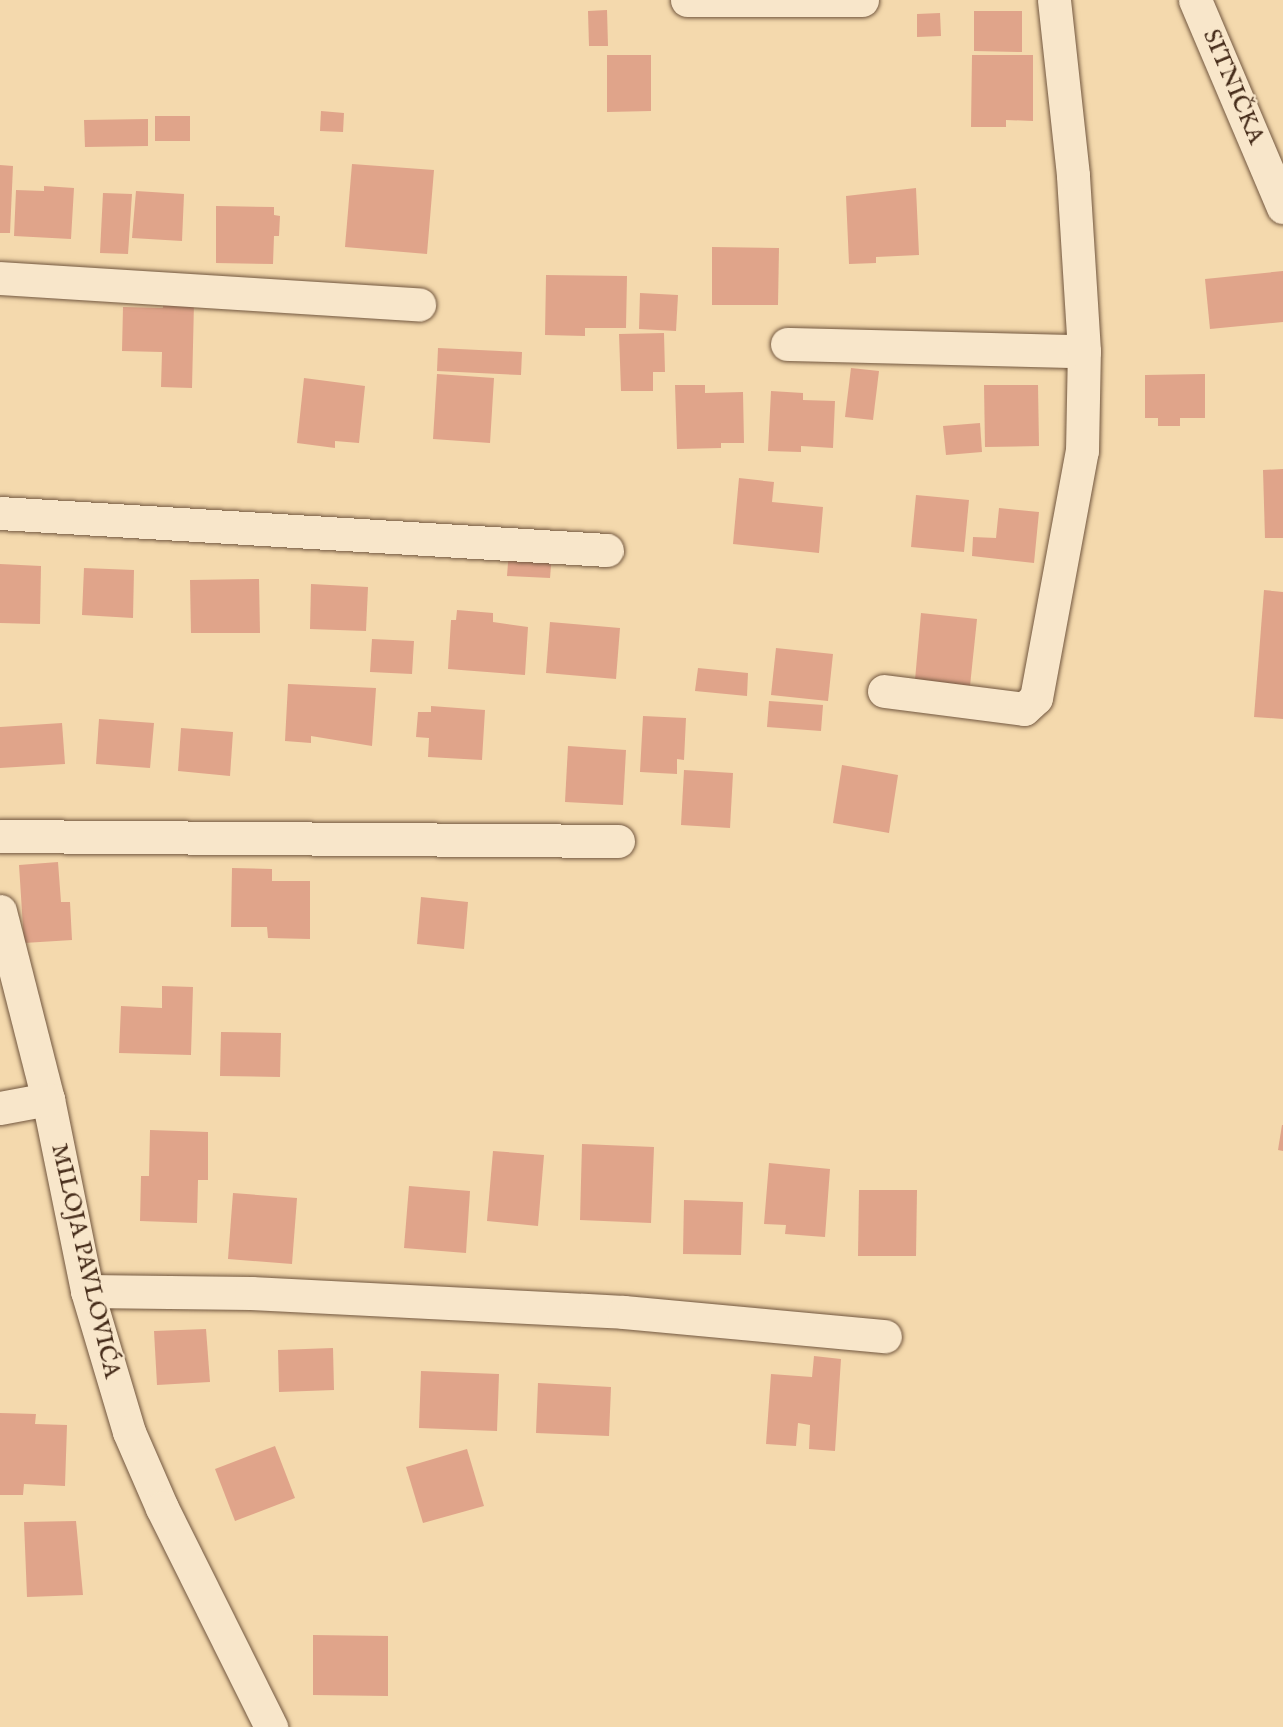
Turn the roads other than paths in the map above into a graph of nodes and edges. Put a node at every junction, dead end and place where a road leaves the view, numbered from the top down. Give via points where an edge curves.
1 (687, 0) edge
2 (862, 0) edge
3 (1054, 0) edge
4 (1196, 0) edge
5 (1283, 207) edge
6 (0, 278) edge
7 (419, 304) dead end
8 (787, 344) dead end
9 (1084, 351) junction
10 (0, 513) edge
11 (607, 550) dead end
12 (884, 692) dead end
13 (0, 836) edge
14 (618, 841) dead end
15 (0, 911) edge
16 (48, 1100) junction
17 (0, 1108) edge
18 (87, 1291) junction
19 (885, 1336) dead end
20 (271, 1727) edge

1 - 2 street
3 - 9 street via 1073,176
4 - 5 street, SITNIČKA
6 - 7 street
8 - 9 street
9 - 12 street via 1082,451 1034,703 1024,709
10 - 11 street
13 - 14 street
15 - 16 street, MILOJA PAVLOVIĆA
16 - 17 street
16 - 18 street, MILOJA PAVLOVIĆA
18 - 19 street via 251,1293 624,1312
18 - 20 street, MILOJA PAVLOVIĆA via 129,1432 162,1508

